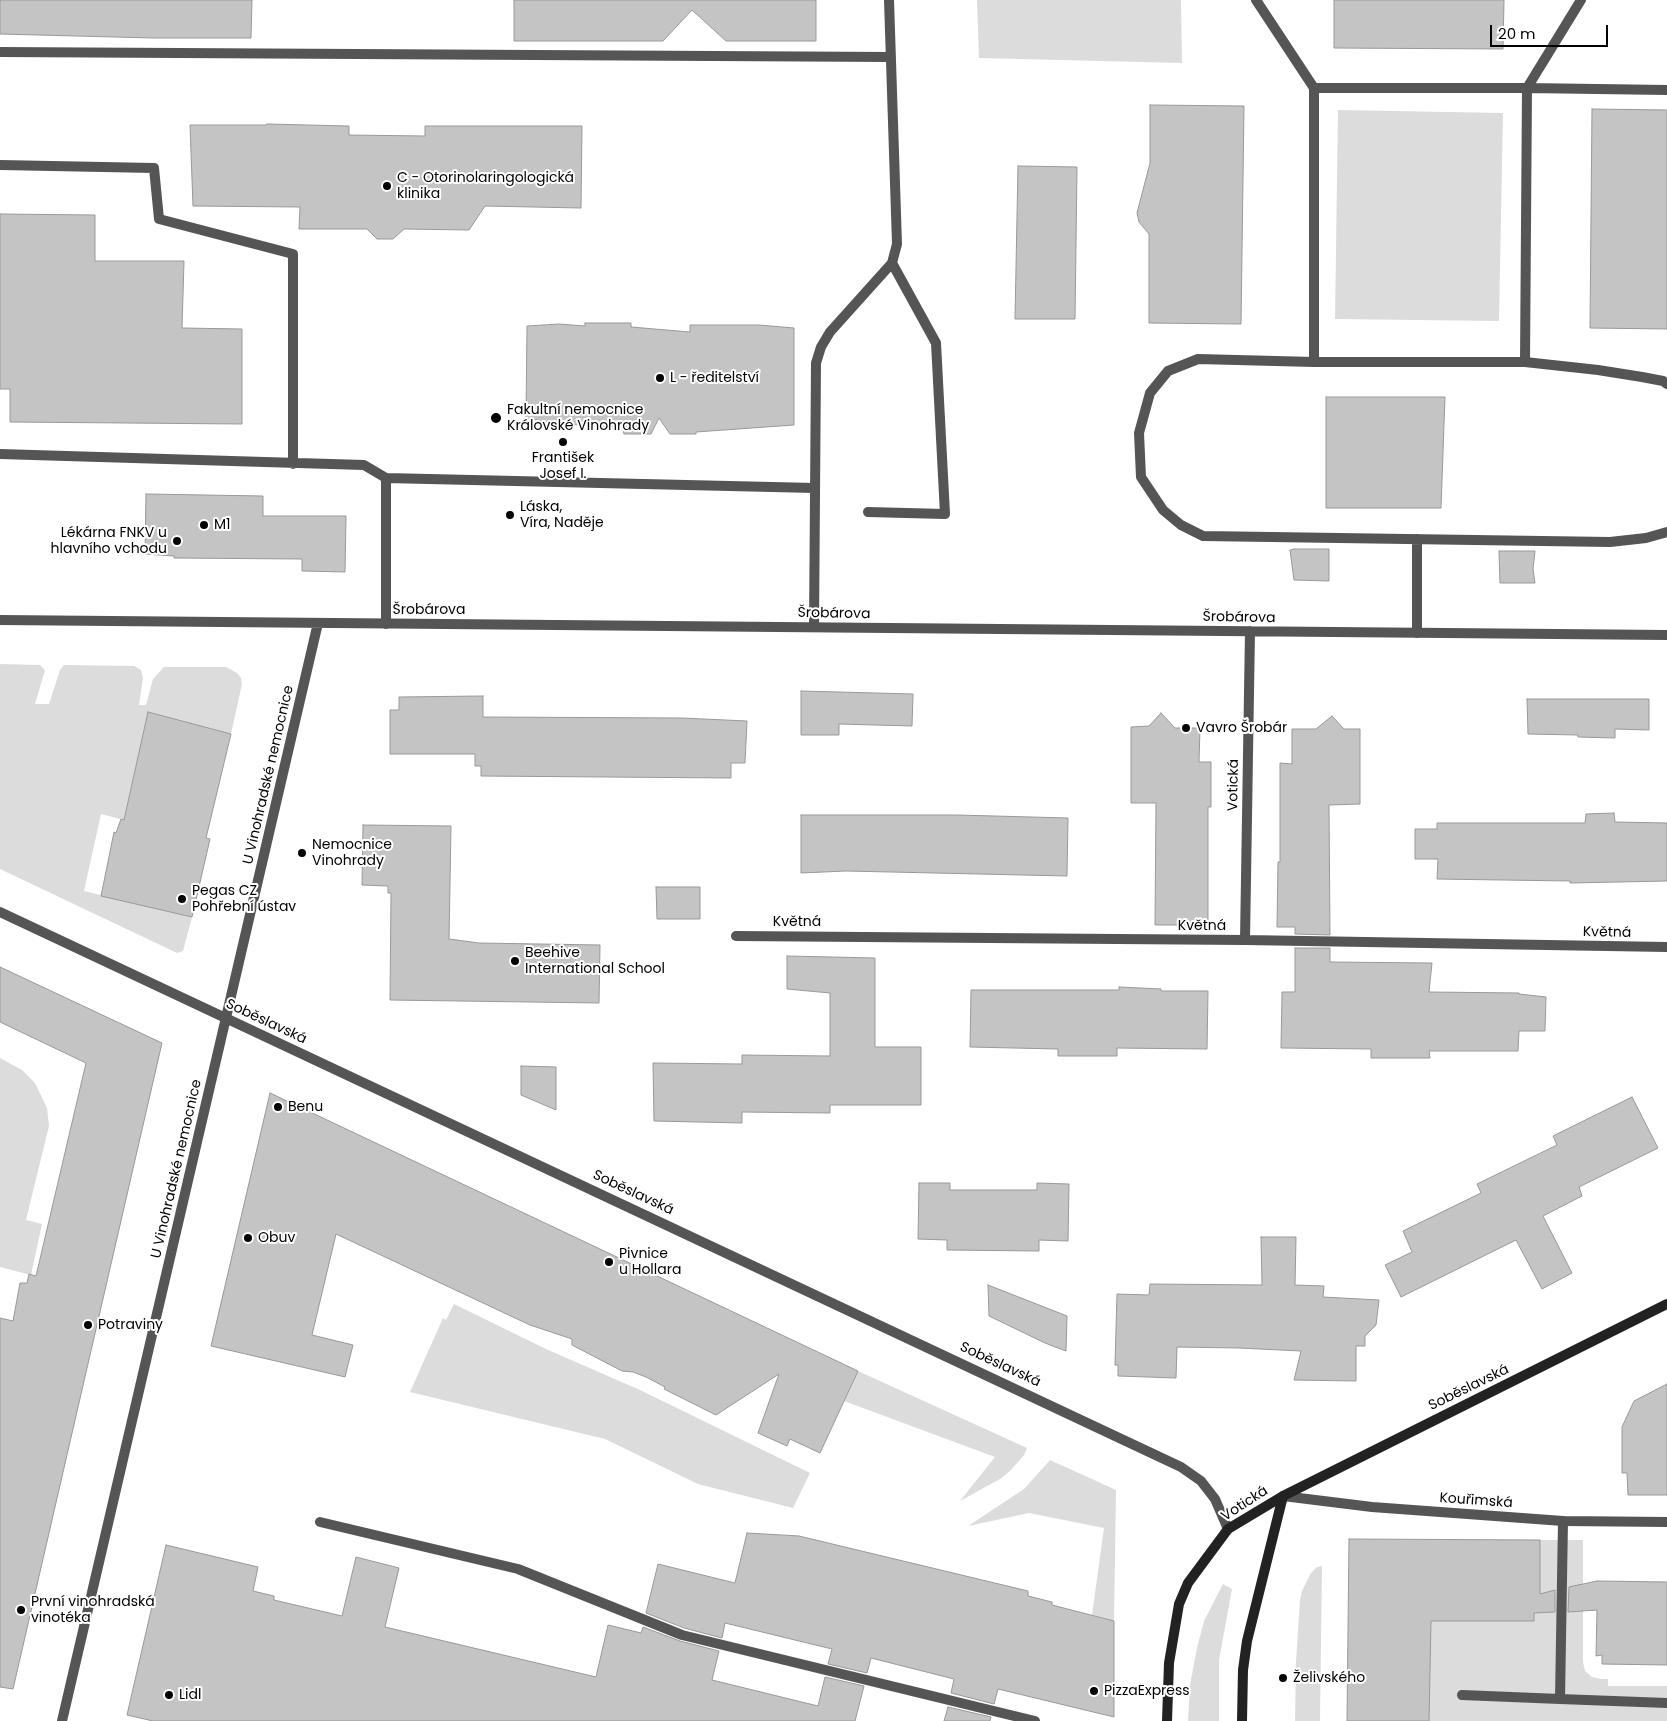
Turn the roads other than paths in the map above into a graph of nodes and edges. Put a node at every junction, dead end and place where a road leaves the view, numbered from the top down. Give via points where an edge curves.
1 (889, 0) edge
2 (1256, 0) edge
3 (1581, 0) edge
4 (0, 52) edge
5 (891, 57) junction
6 (1314, 88) junction
7 (1527, 88) junction
8 (1667, 90) edge
9 (0, 165) edge
10 (892, 263) junction
11 (1314, 362) junction
12 (1525, 362) junction
13 (1667, 384) edge
14 (0, 454) edge
15 (293, 464) junction
16 (386, 478) junction
17 (815, 488) junction
18 (868, 512) dead end
19 (1667, 532) edge
20 (1416, 539) junction
21 (0, 620) edge
22 (318, 623) junction
23 (386, 624) junction
24 (814, 627) junction
25 (1250, 631) junction
26 (1417, 633) junction
27 (1667, 636) edge
28 (0, 912) edge
29 (736, 936) dead end
30 (1245, 940) junction
31 (1667, 947) edge
32 (226, 1018) junction
33 (1667, 1304) edge
34 (1283, 1496) junction
35 (320, 1522) dead end
36 (1563, 1522) junction
37 (1667, 1522) edge
38 (1228, 1529) junction
39 (1462, 1695) dead end
40 (1560, 1699) junction
41 (1667, 1703) edge
42 (62, 1721) edge
43 (1035, 1721) edge
44 (1167, 1721) edge
45 (1242, 1721) edge

1 - 5 street
2 - 6 street
3 - 7 street
4 - 5 street
5 - 10 street via 898,227
6 - 7 street
6 - 11 street
7 - 8 street
7 - 12 street
9 - 15 street via 154,168 159,219 293,254
10 - 17 street via 830,332 821,347 816,363
10 - 18 street via 936,343 945,514
11 - 12 street
11 - 20 street via 1198,359 1168,371 1150,393 1143,414 1139,433 1141,477 1163,510 1181,525 1203,536
12 - 13 street via 1598,370
14 - 15 street
15 - 16 street via 364,465
16 - 17 street
16 - 23 street
17 - 24 street
19 - 20 street via 1610,542
20 - 26 street
21 - 22 street, Šrobárova
22 - 23 street, Šrobárova
22 - 32 street, U Vinohradské nemocnice
23 - 24 street, Šrobárova
24 - 25 street, Šrobárova
25 - 26 street, Šrobárova
25 - 30 street, Votická
26 - 27 street, Šrobárova
28 - 32 street, Soběslavská
29 - 30 street, Květná
30 - 31 street, Květná
32 - 38 street, Soběslavská via 1181,1467 1201,1481
32 - 42 street, U Vinohradské nemocnice
33 - 34 main road, Soběslavská
34 - 36 street, Kouřimská via 1372,1507
34 - 38 main road, Votická
34 - 45 main road, Votická via 1247,1641
35 - 43 street via 518,1569 682,1635
36 - 37 street, Kouřimská
36 - 40 street
38 - 44 main road, Votická via 1188,1583 1178,1604 1169,1662
39 - 40 street
40 - 41 street

